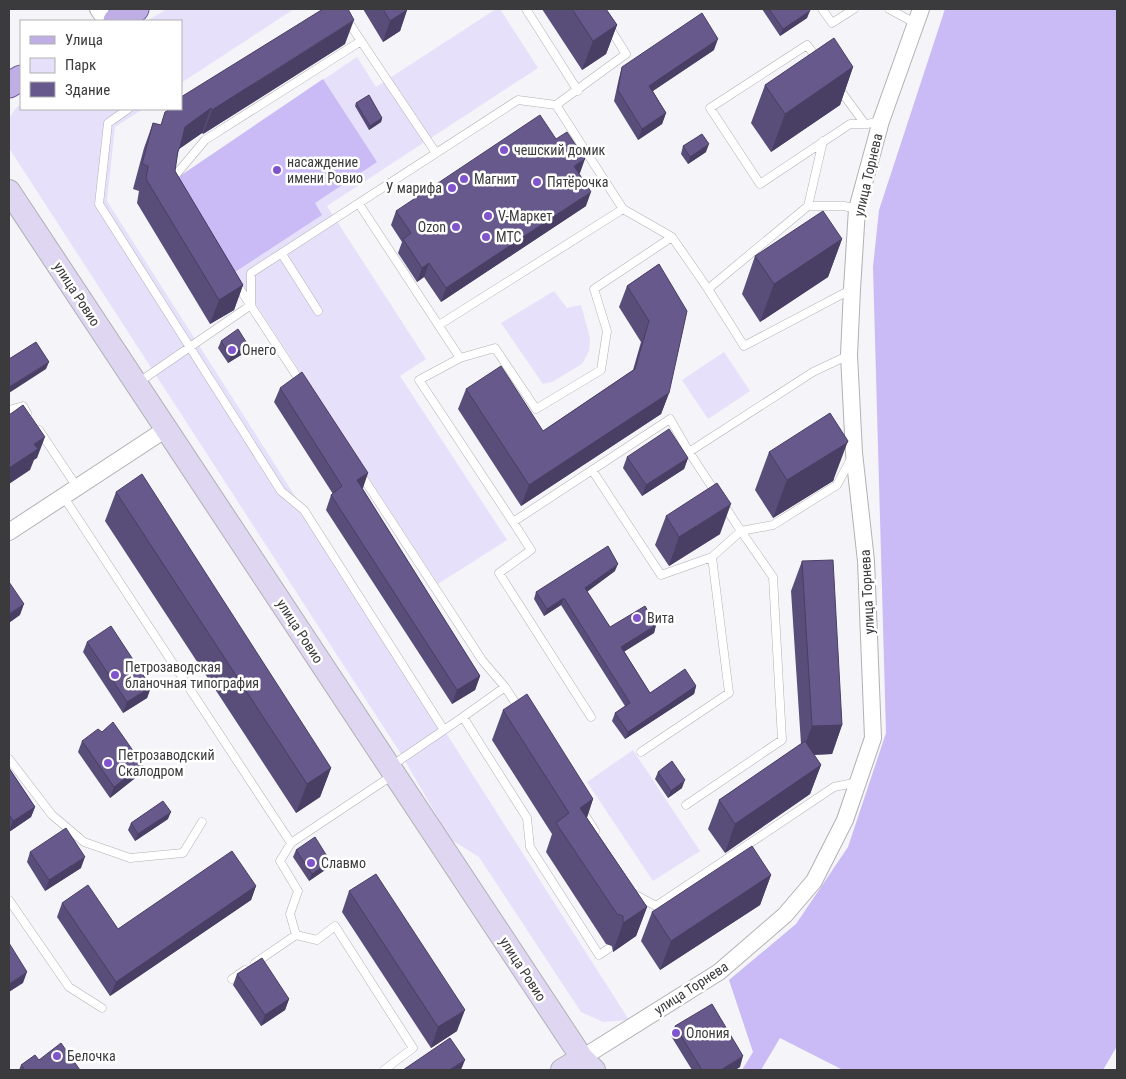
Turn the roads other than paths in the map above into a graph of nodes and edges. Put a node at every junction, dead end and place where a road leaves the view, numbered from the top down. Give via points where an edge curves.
1 (98, 9) edge
2 (136, 9) edge
3 (340, 9) edge
4 (526, 9) edge
5 (822, 9) edge
6 (854, 9) edge
7 (888, 9) edge
8 (602, 16) edge
9 (918, 16) edge
10 (105, 20) edge
11 (118, 20) edge
12 (361, 41) junction
13 (825, 69) edge
14 (830, 77) edge
15 (20, 79) edge
16 (9, 85) edge
17 (578, 91) junction
18 (556, 105) junction
19 (126, 110) edge
20 (873, 122) junction
21 (824, 141) junction
22 (436, 153) junction
23 (9, 191) edge
24 (179, 192) edge
25 (359, 204) junction
26 (808, 206) junction
27 (624, 208) junction
28 (857, 209) junction
29 (672, 237) junction
30 (282, 254) junction
31 (230, 273) edge
32 (708, 289) junction
33 (852, 289) junction
34 (251, 305) junction
35 (318, 311) dead end
36 (439, 325) junction
37 (190, 347) junction
38 (849, 355) junction
39 (460, 358) junction
40 (136, 384) junction
41 (305, 388) edge
42 (9, 410) edge
43 (166, 429) junction
44 (689, 452) junction
45 (854, 452) junction
46 (353, 462) edge
47 (592, 470) junction
48 (77, 487) junction
49 (63, 496) junction
50 (513, 522) junction
51 (741, 531) junction
52 (9, 532) edge
53 (712, 558) junction
54 (505, 686) junction
55 (591, 716) dead end
56 (463, 717) junction
57 (526, 720) edge
58 (444, 730) junction
59 (641, 752) dead end
60 (9, 758) edge
61 (392, 770) junction
62 (858, 782) junction
63 (578, 804) edge
64 (686, 805) dead end
65 (202, 822) dead end
66 (599, 837) edge
67 (291, 843) junction
68 (630, 887) edge
69 (9, 900) edge
70 (296, 935) junction
71 (608, 949) dead end
72 (232, 979) dead end
73 (102, 1008) dead end
74 (588, 1064) edge
75 (384, 1070) edge
76 (562, 1070) edge

1 - 10 street
2 - 11 main road
3 - 12 lane
4 - 17 lane
5 - 6 lane via 832,23
7 - 9 lane
8 - 17 lane via 626,54
9 - 20 street, улица Торнева
12 - 22 lane
12 - 24 lane via 206,140 174,177
13 - 21 lane via 807,46 710,108 760,184
14 - 20 lane
15 - 16 main road
17 - 18 lane
18 - 22 lane via 518,100
18 - 27 lane
19 - 37 lane via 108,122 98,204
20 - 21 lane via 850,124
20 - 28 street, улица Торнева
21 - 26 lane
22 - 25 lane
23 - 40 main road, улица Ровио
25 - 30 lane
25 - 36 lane
26 - 28 lane
26 - 32 lane
27 - 29 lane
27 - 36 lane
28 - 33 street, улица Торнева
29 - 32 lane
29 - 39 lane via 594,289 607,332 601,370 536,409 495,348
30 - 34 lane via 251,273
30 - 35 lane
31 - 34 lane
32 - 33 lane via 744,346
33 - 38 street, улица Торнева
34 - 37 lane
34 - 41 lane
36 - 39 lane
37 - 40 lane
37 - 58 lane via 281,491 304,510
38 - 44 lane via 813,372
38 - 45 street, улица Торнева
39 - 50 lane via 419,380
40 - 43 main road, улица Ровио
42 - 48 lane via 22,406
43 - 48 street
43 - 61 main road, улица Ровио
44 - 47 lane via 670,419
44 - 51 lane
45 - 51 lane via 838,485 773,526
45 - 62 street, улица Торнева via 866,561 873,738
46 - 54 lane via 482,660
47 - 50 lane
47 - 53 lane via 661,576
48 - 49 street
49 - 52 street
49 - 67 lane
50 - 55 lane via 531,550 499,573
51 - 53 lane
51 - 64 lane via 773,577 782,740
53 - 59 lane via 729,693
54 - 56 lane
54 - 57 lane
56 - 58 lane
56 - 71 lane via 527,818 530,847 599,956
58 - 61 lane
60 - 65 lane via 52,816 84,842 130,858 183,853
61 - 67 lane
61 - 74 main road, улица Ровио
62 - 68 lane via 834,787 656,906 636,896
62 - 74 street, улица Торнева via 845,820 814,880 785,916 719,972
63 - 66 lane
67 - 70 lane via 280,861 298,891 290,914
69 - 73 lane via 69,986
70 - 72 lane
70 - 75 lane via 318,940 335,926 413,1048
74 - 76 main road

